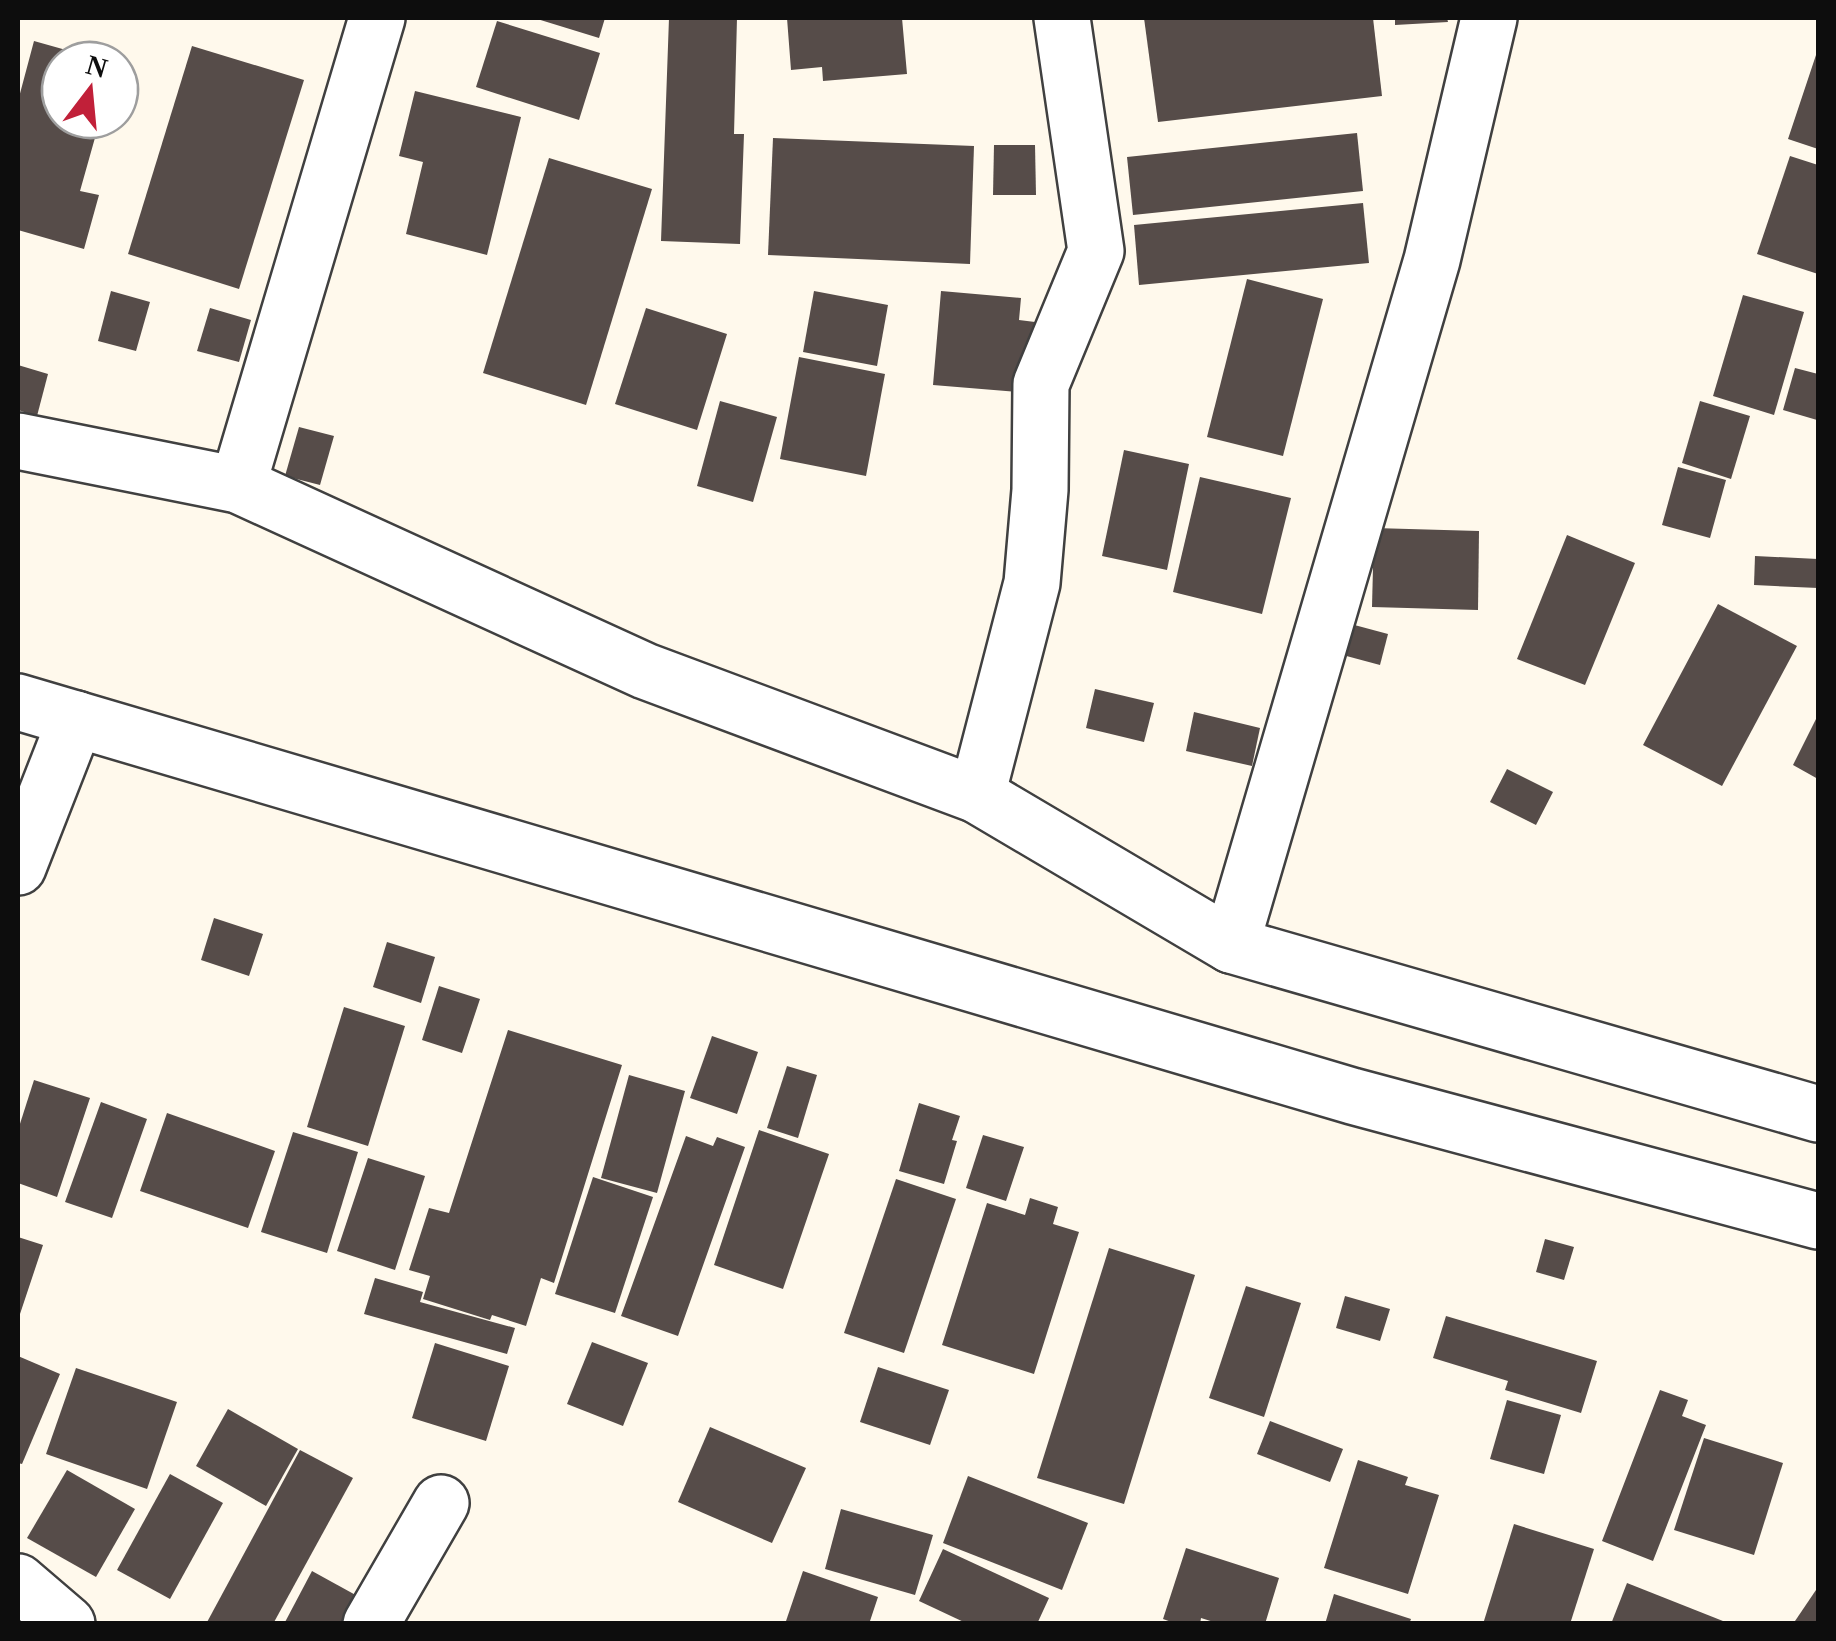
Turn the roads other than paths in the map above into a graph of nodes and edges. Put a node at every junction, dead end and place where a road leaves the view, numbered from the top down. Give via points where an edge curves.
1 (377, 18) edge
2 (1062, 18) edge
3 (1488, 18) edge
4 (18, 441) edge
5 (238, 485) junction
6 (18, 702) edge
7 (76, 719) junction
8 (976, 795) junction
9 (18, 867) edge
10 (1231, 944) junction
11 (1818, 1114) edge
12 (1818, 1221) edge
13 (441, 1503) dead end
14 (18, 1582) edge
15 (67, 1624) edge
16 (371, 1624) edge

1 - 5 street
2 - 8 street via 1096,251 1041,384 1032,583
3 - 10 street via 1432,260
4 - 5 street
5 - 8 street via 645,671
6 - 7 street
7 - 9 street
7 - 12 street via 1352,1096
8 - 10 street
10 - 11 street
13 - 16 street
14 - 15 street

